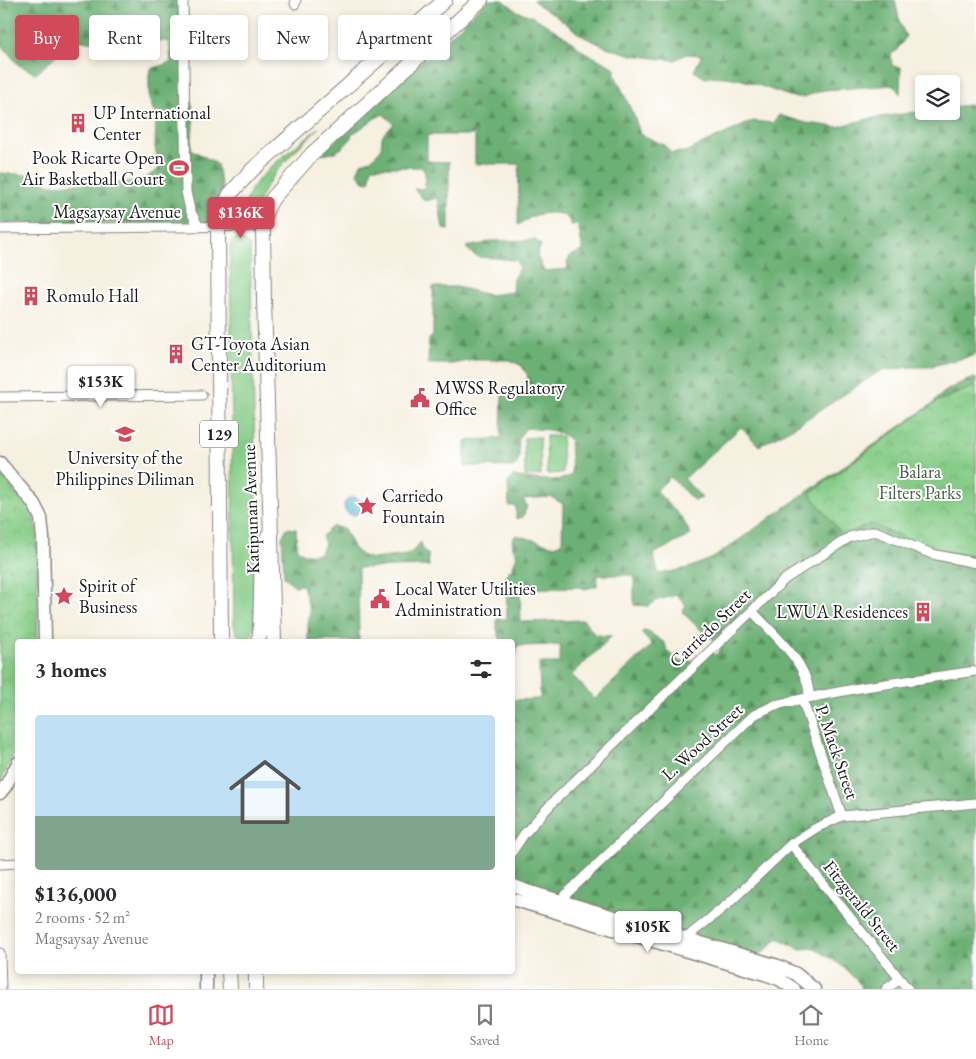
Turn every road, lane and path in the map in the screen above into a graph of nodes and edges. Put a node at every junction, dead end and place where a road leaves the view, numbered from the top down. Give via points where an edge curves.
1 (183, 0) edge
2 (445, 0) edge
3 (481, 0) edge
4 (264, 226) junction
5 (199, 227) junction
6 (218, 227) junction
7 (0, 228) edge
8 (202, 395) dead end
9 (0, 397) edge
10 (0, 463) edge
11 (271, 529) junction
12 (976, 564) edge
13 (752, 611) junction
14 (220, 637) edge
15 (45, 639) edge
16 (259, 639) edge
17 (274, 639) edge
18 (976, 671) edge
19 (806, 699) junction
20 (15, 768) edge
21 (0, 795) edge
22 (976, 803) edge
23 (842, 816) junction
24 (791, 844) junction
25 (515, 848) edge
26 (15, 863) edge
27 (0, 864) edge
28 (515, 886) edge
29 (515, 899) edge
30 (557, 906) junction
31 (684, 944) junction
32 (0, 952) edge
33 (206, 974) edge
34 (230, 974) edge
35 (256, 974) edge
36 (900, 979) junction
37 (1, 989) edge
38 (206, 989) edge
39 (230, 989) edge
40 (256, 989) edge
41 (794, 989) edge
42 (814, 989) edge
43 (886, 989) edge
44 (908, 989) edge

1 - 5 street via 186,192 190,210
2 - 6 main road, 129 via 239,183 225,204
3 - 4 main road, Katipunan Avenue via 312,154 272,198 265,213
4 - 6 street, Magsaysay Avenue
4 - 11 main road, Katipunan Avenue
5 - 6 street, Magsaysay Avenue
5 - 7 street, Magsaysay Avenue
6 - 14 main road, Katipunan Avenue / 129
8 - 9 street
10 - 15 street via 34,504 41,518
11 - 16 main road via 262,549
11 - 17 main road, Katipunan Avenue
12 - 13 street, Carriedo Street via 932,554 875,531 861,533 785,579
13 - 19 street, P. Mack Street via 800,664 810,688
13 - 25 street, Carriedo Street via 553,802
18 - 19 street, L. Wood Street
19 - 23 street, P. Mack Street
19 - 30 street, L. Wood Street via 775,705 754,715
20 - 21 street
22 - 23 street
23 - 24 street
24 - 31 street
24 - 36 street, Fitzgerald Street
26 - 27 street
28 - 30 street
29 - 30 street
30 - 31 street
31 - 41 street via 779,979
31 - 42 street via 778,966 796,974
32 - 37 street
33 - 38 street
34 - 39 main road
35 - 40 main road
36 - 43 street
36 - 44 street, Fitzgerald Street

